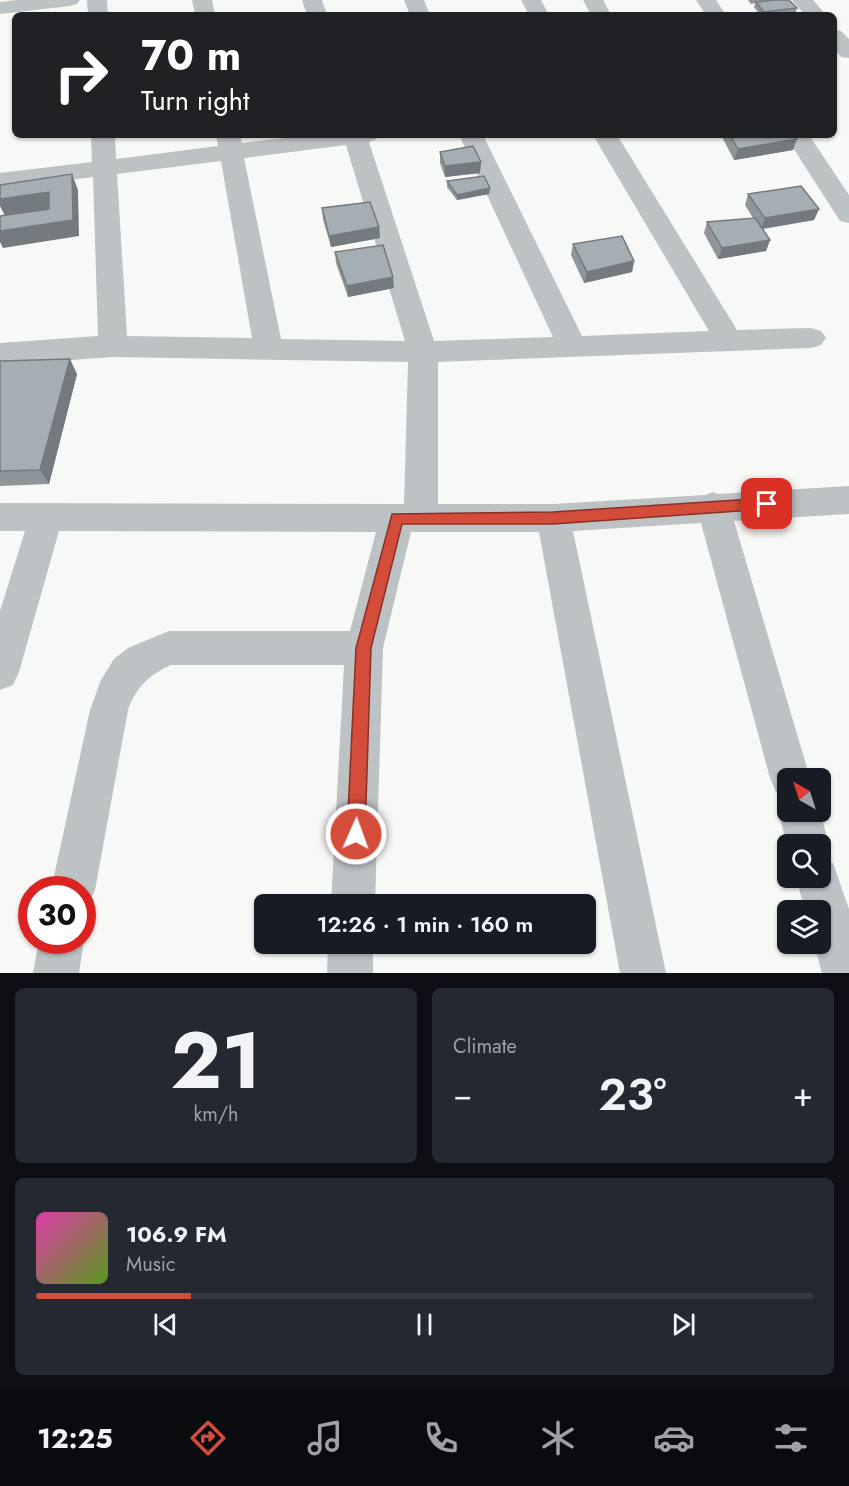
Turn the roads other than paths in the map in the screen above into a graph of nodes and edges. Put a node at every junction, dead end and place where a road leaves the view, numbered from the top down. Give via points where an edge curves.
1 (70, 0) edge
2 (802, 0) edge
3 (0, 8) edge
4 (813, 12) edge
5 (837, 38) edge
6 (849, 52) edge
7 (103, 138) edge
8 (327, 138) edge
9 (360, 138) edge
10 (472, 138) edge
11 (607, 138) edge
12 (799, 138) edge
13 (230, 144) edge
14 (105, 168) junction
15 (0, 181) edge
16 (849, 215) edge
17 (811, 338) dead end
18 (729, 341) junction
19 (113, 346) junction
20 (573, 347) junction
21 (269, 351) junction
22 (423, 352) junction
23 (0, 354) edge
24 (849, 500) edge
25 (713, 506) junction
26 (0, 518) edge
27 (46, 518) junction
28 (409, 518) junction
29 (553, 518) junction
30 (364, 648) junction
31 (0, 672) edge
32 (787, 768) edge
33 (76, 876) edge
34 (821, 888) edge
35 (353, 894) edge
36 (59, 954) edge
37 (351, 954) edge
38 (56, 973) edge
39 (350, 973) edge
40 (643, 973) edge
41 (845, 973) edge

1 - 3 street
2 - 4 street
5 - 6 street
7 - 14 street
8 - 13 street
9 - 22 street
10 - 20 street
11 - 18 street
12 - 16 street
13 - 14 street
13 - 21 street
14 - 15 street
14 - 19 street
17 - 18 street
18 - 20 street
19 - 21 street
19 - 23 street
20 - 22 street
21 - 22 street
22 - 28 street
24 - 25 street
25 - 29 street
25 - 32 street
26 - 27 street
27 - 28 street
27 - 31 street
28 - 29 street
28 - 30 street
29 - 40 street
30 - 33 street via 169,648 141,660 127,672 109,710
30 - 35 street
34 - 41 street
36 - 38 street
37 - 39 street

